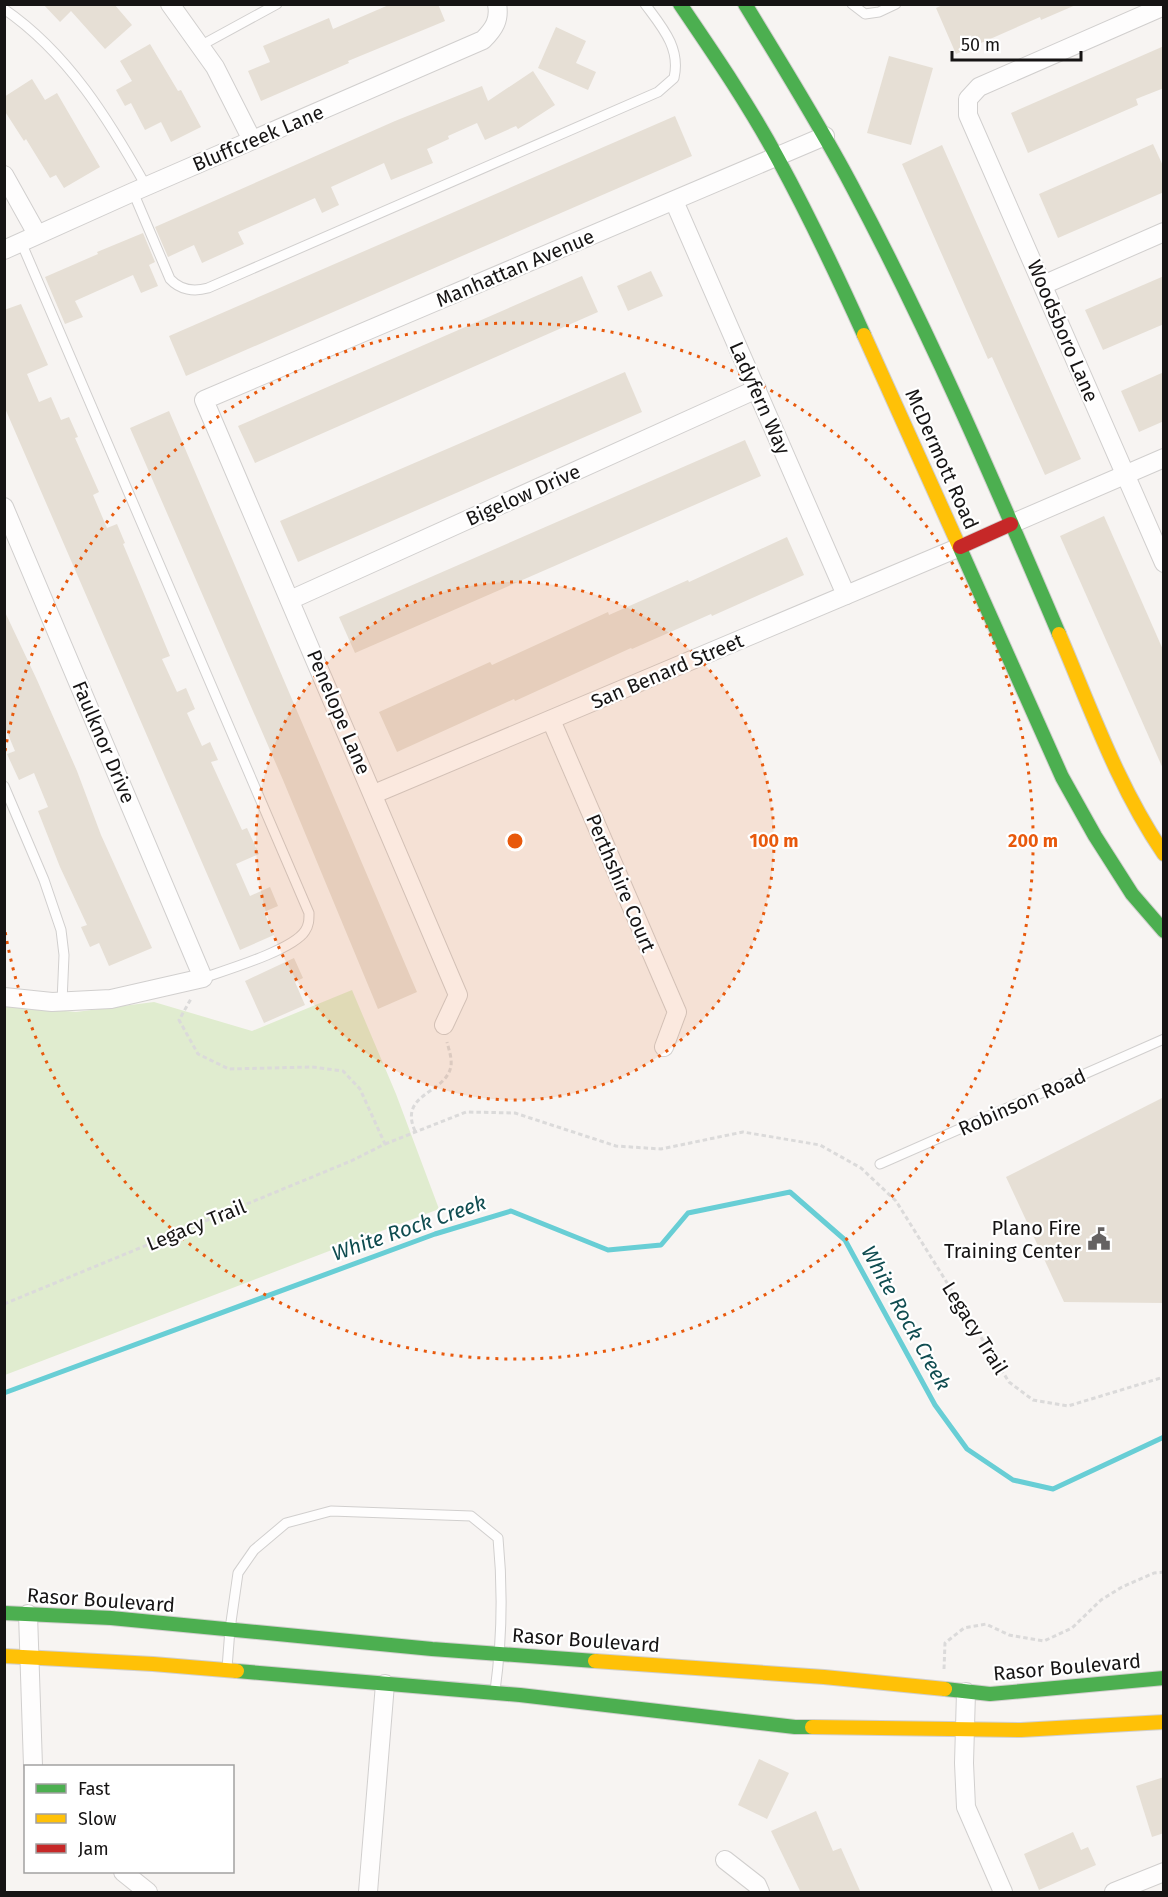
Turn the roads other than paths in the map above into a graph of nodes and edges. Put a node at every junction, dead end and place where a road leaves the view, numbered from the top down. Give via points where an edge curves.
1 (170, 4) edge
2 (277, 4) edge
3 (645, 4) edge
4 (680, 4) edge
5 (745, 4) edge
6 (852, 4) edge
7 (896, 4) edge
8 (1164, 6) edge
9 (4, 9) edge
10 (498, 9) edge
11 (200, 46) junction
12 (825, 136) junction
13 (252, 140) junction
14 (777, 157) junction
15 (4, 175) edge
16 (140, 189) junction
17 (674, 201) junction
18 (1164, 232) edge
19 (21, 242) edge
20 (1043, 285) junction
21 (756, 389) junction
22 (204, 400) joint
23 (1164, 458) edge
24 (1125, 474) junction
25 (4, 507) edge
26 (1011, 524) junction
27 (960, 547) junction
28 (1164, 563) edge
29 (846, 595) junction
30 (290, 600) junction
31 (551, 720) junction
32 (4, 786) edge
33 (374, 794) junction
34 (1164, 855) edge
35 (1164, 931) edge
36 (203, 978) junction
37 (4, 997) edge
38 (62, 1002) junction
39 (444, 1025) road end
40 (1164, 1039) edge
41 (664, 1047) dead end
42 (880, 1164) dead end
43 (4, 1613) edge
44 (28, 1614) junction
45 (230, 1629) junction
46 (500, 1654) junction
47 (4, 1656) edge
48 (29, 1657) junction
49 (227, 1670) junction
50 (1164, 1678) edge
51 (385, 1684) junction
52 (966, 1692) junction
53 (494, 1693) junction
54 (1164, 1722) edge
55 (966, 1730) junction
56 (33, 1765) edge
57 (725, 1860) dead end
58 (1164, 1872) edge
59 (124, 1873) edge
60 (148, 1893) edge
61 (368, 1893) edge
62 (760, 1893) edge
63 (1003, 1893) edge
64 (1114, 1893) edge

1 - 11 street
2 - 11 lane
3 - 16 lane via 668,36 675,59 674,78 658,92 208,288 191,291 170,279
4 - 14 main road, McDermott Road
5 - 12 main road, McDermott Road
6 - 7 lane via 865,14
8 - 20 street, Woodsboro Lane via 979,87 968,99 968,115
9 - 16 lane via 29,26 71,70 116,132
10 - 13 street, Bluffcreek Lane via 494,28 483,40
11 - 13 street
12 - 14 street, Manhattan Avenue
12 - 26 main road, McDermott Road via 927,333
13 - 16 street, Bluffcreek Lane
14 - 17 street, Manhattan Avenue
14 - 27 main road, McDermott Road via 830,259
15 - 19 street
16 - 19 street, Bluffcreek Lane
17 - 21 street, Ladyfern Way
17 - 22 street, Manhattan Avenue
18 - 20 street
19 - 36 lane via 309,913 309,924 300,938
20 - 24 street, Woodsboro Lane
21 - 29 street, Ladyfern Way
21 - 30 street, Bigelow Drive
22 - 30 street, Penelope Lane
23 - 24 street
24 - 26 street
24 - 28 street, Woodsboro Lane
25 - 36 street, Faulknor Drive
26 - 27 main road
26 - 34 main road, McDermott Road via 1116,768
27 - 29 street, San Benard Street
27 - 35 main road, McDermott Road via 1062,777 1132,894
29 - 31 street, San Benard Street
30 - 33 street, Penelope Lane
31 - 33 street, San Benard Street
31 - 41 street, Perthshire Court via 677,1012
32 - 38 lane via 61,930
33 - 39 street, Penelope Lane via 458,995
36 - 38 street via 111,999
37 - 38 street
40 - 42 lane, Robinson Road
43 - 44 main road, Rasor Boulevard
44 - 45 main road, Rasor Boulevard
44 - 48 street
45 - 46 main road, Rasor Boulevard
45 - 46 lane via 238,1573 254,1550 285,1523 331,1511 471,1516 498,1538 502,1581
45 - 49 lane
46 - 52 main road, Rasor Boulevard via 824,1677
46 - 53 lane
47 - 48 main road
48 - 49 main road
48 - 56 street
49 - 51 main road
50 - 52 main road, Rasor Boulevard via 990,1694
51 - 53 main road
51 - 61 street
52 - 55 street
53 - 55 main road via 795,1727
54 - 55 main road
55 - 63 street via 966,1807
57 - 62 street via 757,1885
58 - 64 street
59 - 60 street

